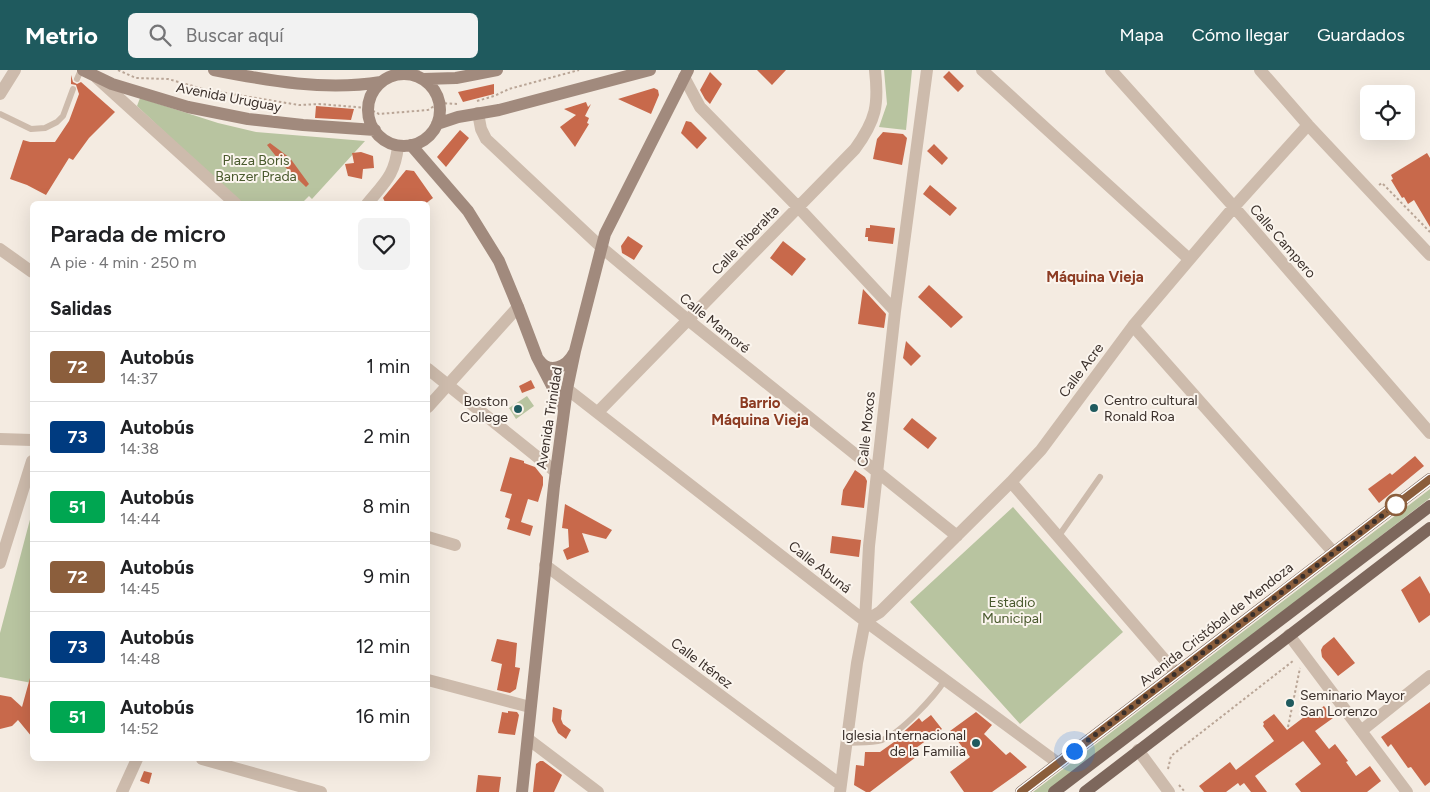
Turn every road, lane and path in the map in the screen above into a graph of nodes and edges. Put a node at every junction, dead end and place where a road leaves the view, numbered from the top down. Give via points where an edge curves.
1 (15, 70) edge
2 (118, 70) edge
3 (214, 70) edge
4 (497, 70) edge
5 (579, 70) edge
6 (650, 70) edge
7 (875, 70) edge
8 (927, 70) edge
9 (982, 70) edge
10 (1111, 70) edge
11 (1260, 70) edge
12 (80, 73) edge
13 (686, 74) edge
14 (417, 75) edge
15 (95, 76) junction
16 (381, 82) junction
17 (73, 88) dead end
18 (0, 94) edge
19 (439, 103) junction
20 (464, 104) dead end
21 (368, 108) junction
22 (474, 108) junction
23 (0, 114) edge
24 (437, 124) junction
25 (1308, 125) junction
26 (374, 130) junction
27 (405, 146) junction
28 (1371, 192) junction
29 (220, 198) edge
30 (369, 201) edge
31 (1234, 207) junction
32 (798, 208) junction
33 (1430, 232) edge
34 (600, 247) junction
35 (0, 250) edge
36 (1430, 255) edge
37 (1189, 259) junction
38 (30, 271) edge
39 (518, 306) junction
40 (895, 311) junction
41 (688, 320) junction
42 (1132, 326) junction
43 (575, 351) junction
44 (537, 357) junction
45 (430, 370) edge
46 (447, 385) junction
47 (567, 389) junction
48 (430, 405) edge
49 (564, 409) junction
50 (598, 412) junction
51 (1430, 433) edge
52 (0, 439) edge
53 (30, 440) edge
54 (556, 472) junction
55 (877, 472) junction
56 (1100, 477) dead end
57 (1430, 479) edge
58 (1011, 482) junction
59 (29, 484) edge
60 (1430, 506) edge
61 (1430, 528) edge
62 (957, 536) junction
63 (1058, 537) junction
64 (430, 538) edge
65 (455, 545) dead end
66 (1334, 553) junction
67 (0, 563) edge
68 (545, 565) junction
69 (866, 621) junction
70 (1289, 635) junction
71 (1303, 654) junction
72 (1176, 673) junction
73 (1430, 676) edge
74 (945, 680) junction
75 (430, 681) edge
76 (530, 707) junction
77 (1288, 727) dead end
78 (1361, 731) junction
79 (528, 739) junction
80 (846, 743) junction
81 (1138, 750) junction
82 (136, 761) edge
83 (209, 761) edge
84 (1058, 763) junction
85 (1167, 769) dead end
86 (840, 788) edge
87 (1174, 788) edge
88 (122, 792) edge
89 (321, 792) edge
90 (522, 792) edge
91 (598, 792) edge
92 (1021, 792) edge
93 (1054, 792) edge
94 (1085, 792) edge
95 (1184, 792) edge
96 (1407, 792) edge

1 - 18 street
2 - 21 path via 136,78 168,79 207,90 256,98
3 - 16 main road, Avenida Uruguay via 264,80 327,85 355,86
4 - 14 main road via 456,78
5 - 22 path via 509,89
6 - 22 main road via 583,89
7 - 32 street, Calle Riberalta via 876,108 866,134
8 - 40 street, Calle Moxos
9 - 37 street
10 - 31 street, Calle Campero
11 - 25 street
12 - 15 main road, Avenida Uruguay
13 - 32 street via 700,107
13 - 34 main road, Avenida Trinidad
14 - 16 main road, Avenida Uruguay via 391,76
14 - 19 main road via 434,90
15 - 26 main road, Avenida Uruguay via 216,113 303,125
15 - 29 street
16 - 21 main road via 371,95
17 - 23 lane via 63,116 45,128 31,128
19 - 20 path
19 - 21 path via 428,110 379,114
19 - 24 main road
21 - 26 main road
22 - 24 main road
22 - 34 street, Calle Mamoré via 486,139
24 - 27 main road via 422,141
25 - 28 street
25 - 31 street, Calle Acre
26 - 27 main road via 389,143
27 - 30 street via 392,174
27 - 39 main road via 468,211 499,261
28 - 33 path via 1382,183
28 - 36 street
31 - 37 street, Calle Acre
31 - 51 street, Calle Campero
32 - 40 street
32 - 41 street, Calle Riberalta
34 - 41 street, Calle Mamoré
34 - 43 main road, Avenida Trinidad
35 - 38 street
37 - 42 street, Calle Acre
39 - 44 main road
39 - 46 street
40 - 55 street, Calle Moxos
41 - 50 street, Calle Riberalta
41 - 55 street, Calle Mamoré
42 - 58 street, Calle Acre via 1040,450
42 - 66 street
43 - 44 main road via 569,362 555,368 543,365
43 - 47 main road, Avenida Trinidad
44 - 49 main road
45 - 46 street
46 - 48 street
46 - 54 street
47 - 49 main road, Avenida Trinidad
47 - 50 street, Calle Abuná
49 - 54 main road, Avenida Trinidad
50 - 69 street, Calle Abuná
52 - 53 street
54 - 68 main road, Avenida Trinidad
55 - 62 street, Calle Mamoré
55 - 69 street, Calle Moxos
56 - 63 lane
57 - 66 main road, Avenida Cristóbal de Mendoza
58 - 62 street, Calle Acre
58 - 63 street
59 - 67 street
60 - 93 main road
61 - 70 main road
62 - 69 street, Calle Acre via 880,612
63 - 72 street
64 - 65 street
66 - 72 main road, Avenida Cristóbal de Mendoza
68 - 76 main road, Avenida Trinidad
68 - 86 street, Calle Iténez
69 - 74 street, Calle Abuná
69 - 80 street, Calle Moxos
70 - 71 street
70 - 81 main road
71 - 77 path
71 - 78 street
71 - 85 path via 1171,756
72 - 84 main road, Avenida Cristóbal de Mendoza
73 - 78 street
74 - 80 lane via 893,734 882,740
74 - 84 street, Calle Abuná
75 - 76 street
76 - 79 main road, Avenida Trinidad
78 - 96 street
79 - 90 main road, Avenida Trinidad
79 - 91 street
80 - 86 street, Calle Moxos
81 - 87 street
81 - 94 main road
82 - 88 street
83 - 89 street
84 - 92 main road, Avenida Cristóbal de Mendoza
87 - 95 path

